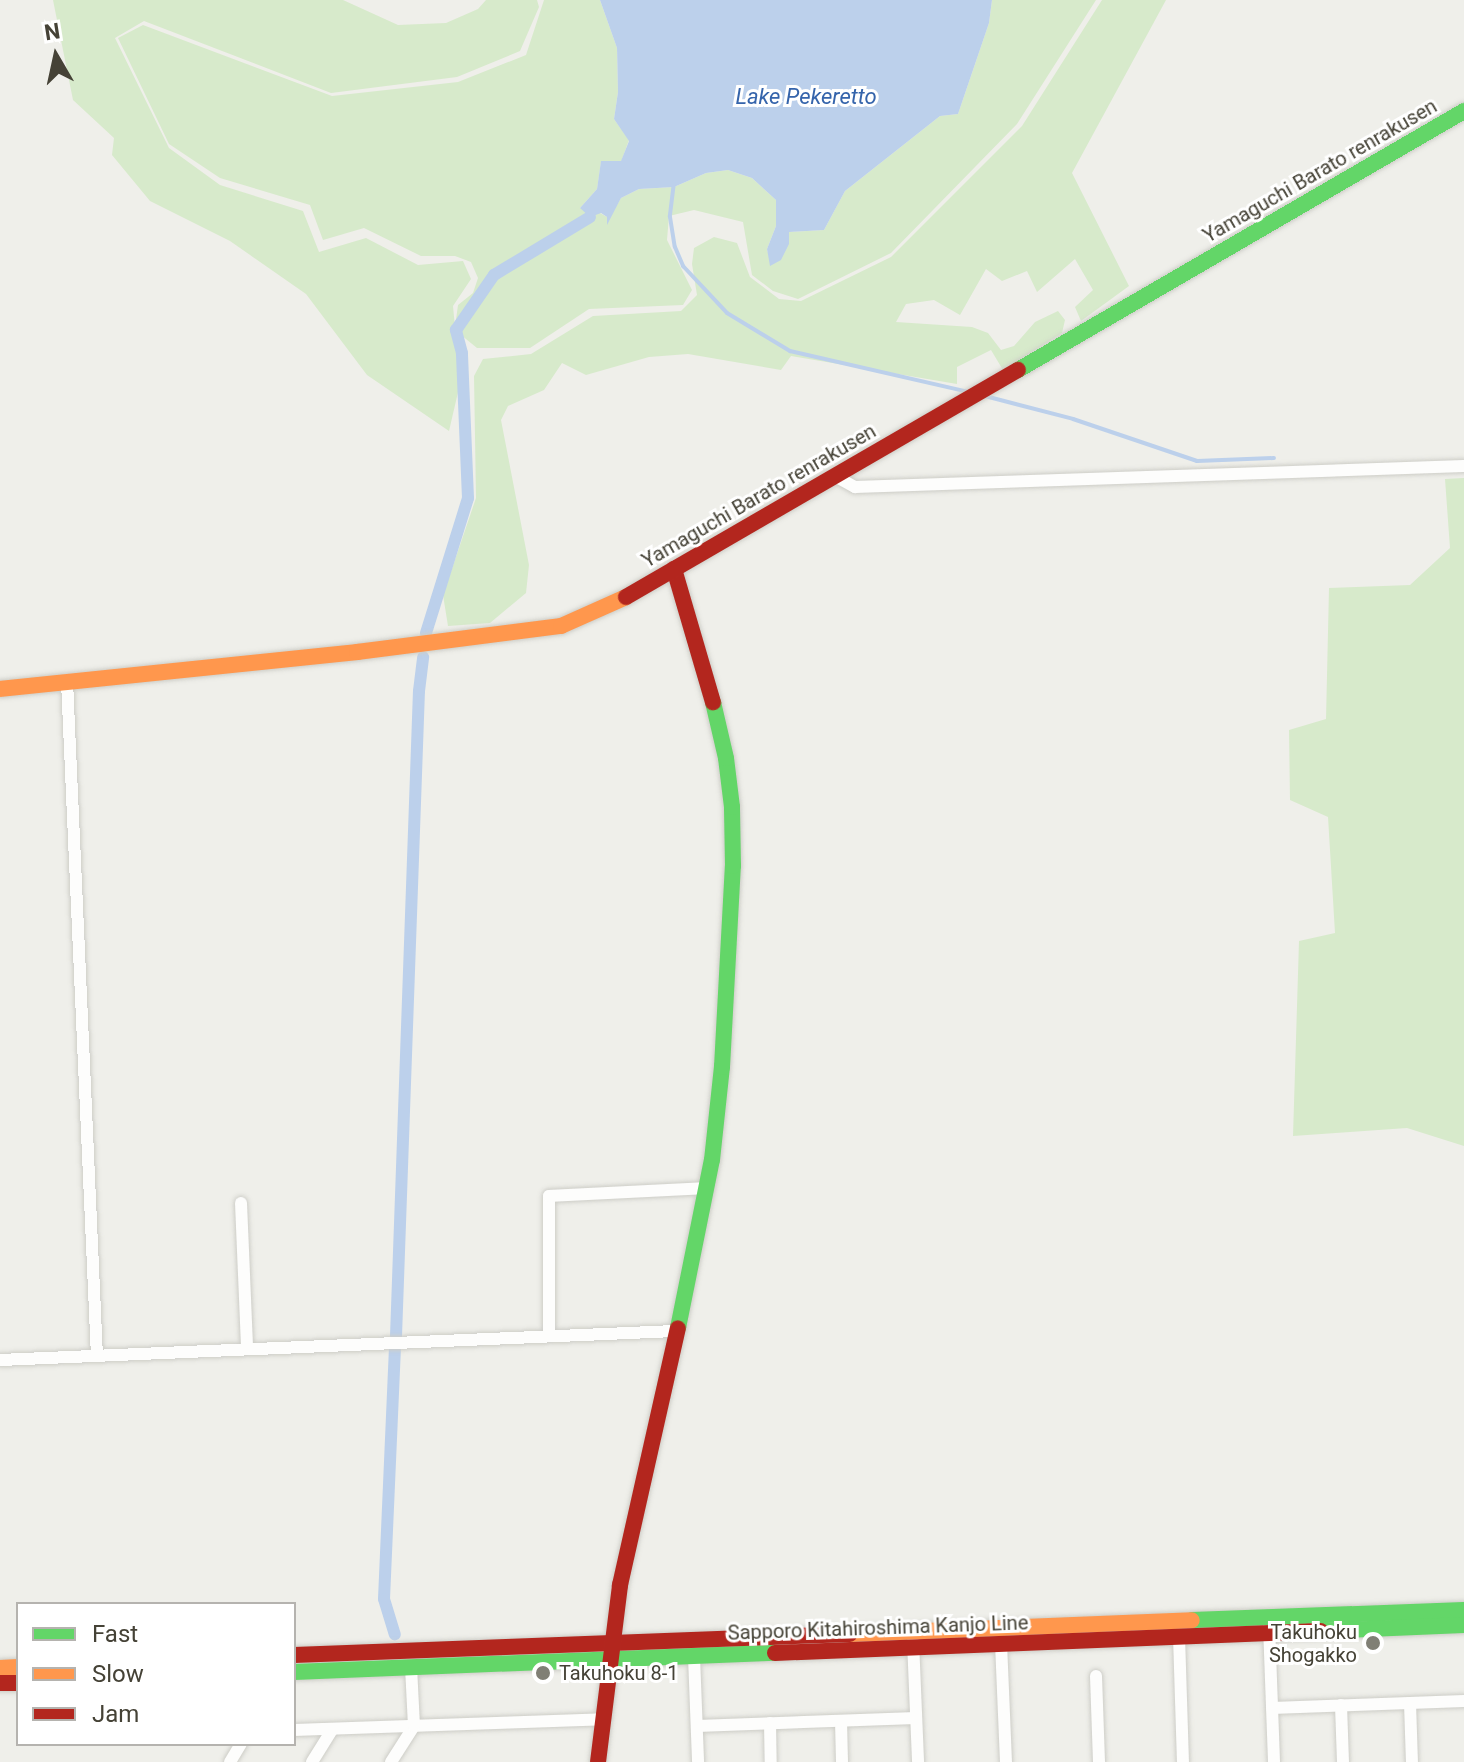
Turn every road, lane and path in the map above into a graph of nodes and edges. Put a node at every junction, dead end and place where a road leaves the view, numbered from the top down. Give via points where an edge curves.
1 (1464, 111) edge
2 (1464, 466) edge
3 (833, 475) junction
4 (674, 569) junction
5 (67, 681) junction
6 (0, 689) edge
7 (707, 1188) junction
8 (241, 1203) dead end
9 (676, 1331) junction
10 (549, 1336) junction
11 (247, 1349) junction
12 (97, 1356) junction
13 (0, 1360) edge
14 (1464, 1610) edge
15 (1269, 1625) junction
16 (1464, 1625) edge
17 (1179, 1636) junction
18 (913, 1639) junction
19 (1001, 1643) junction
20 (612, 1651) junction
21 (296, 1655) edge
22 (694, 1656) junction
23 (411, 1667) junction
24 (296, 1672) edge
25 (1096, 1676) dead end
26 (1464, 1701) edge
27 (1410, 1703) junction
28 (1341, 1705) junction
29 (1272, 1708) junction
30 (916, 1718) junction
31 (604, 1719) junction
32 (841, 1721) junction
33 (770, 1723) junction
34 (414, 1726) junction
35 (697, 1726) junction
36 (333, 1729) junction
37 (296, 1730) edge
38 (312, 1762) edge
39 (391, 1762) edge
40 (598, 1762) edge
41 (698, 1762) edge
42 (771, 1762) edge
43 (842, 1762) edge
44 (918, 1762) edge
45 (1006, 1762) edge
46 (1099, 1762) edge
47 (1183, 1762) edge
48 (1274, 1762) edge
49 (1343, 1762) edge
50 (1412, 1762) edge

1 - 3 street, Yamaguchi Barato renrakusen
2 - 3 street via 855,487
3 - 4 street, Yamaguchi Barato renrakusen
4 - 5 street, Yamaguchi Barato renrakusen via 626,597 540,631
4 - 7 street via 711,695 732,807 722,1067
5 - 6 street, Yamaguchi Barato renrakusen
5 - 12 street
7 - 9 street
7 - 10 street via 549,1196
8 - 11 street
9 - 10 street
9 - 20 street via 620,1585
10 - 11 street
11 - 12 street
12 - 13 street
14 - 15 street, Sapporo Kitahiroshima Kanjo Line
15 - 16 street, Sapporo Kitahiroshima Kanjo Line
15 - 17 street, Sapporo Kitahiroshima Kanjo Line
15 - 18 street, Sapporo Kitahiroshima Kanjo Line
15 - 29 street
17 - 19 street, Sapporo Kitahiroshima Kanjo Line
17 - 47 street
18 - 19 street, Sapporo Kitahiroshima Kanjo Line
18 - 20 street, Sapporo Kitahiroshima Kanjo Line
18 - 22 street, Sapporo Kitahiroshima Kanjo Line
18 - 30 street
19 - 45 street
20 - 21 street, Sapporo Kitahiroshima Kanjo Line
20 - 22 street, Sapporo Kitahiroshima Kanjo Line
20 - 23 street, Sapporo Kitahiroshima Kanjo Line
20 - 31 street
22 - 35 street
23 - 24 street, Sapporo Kitahiroshima Kanjo Line
23 - 34 street
25 - 46 street
26 - 27 street
27 - 28 street
27 - 50 street
28 - 29 street
28 - 49 street
29 - 48 street
30 - 32 street
30 - 44 street
31 - 34 street
31 - 40 street
32 - 33 street
32 - 43 street
33 - 35 street
33 - 42 street
34 - 36 street
34 - 39 street
35 - 41 street
36 - 37 street
36 - 38 street

